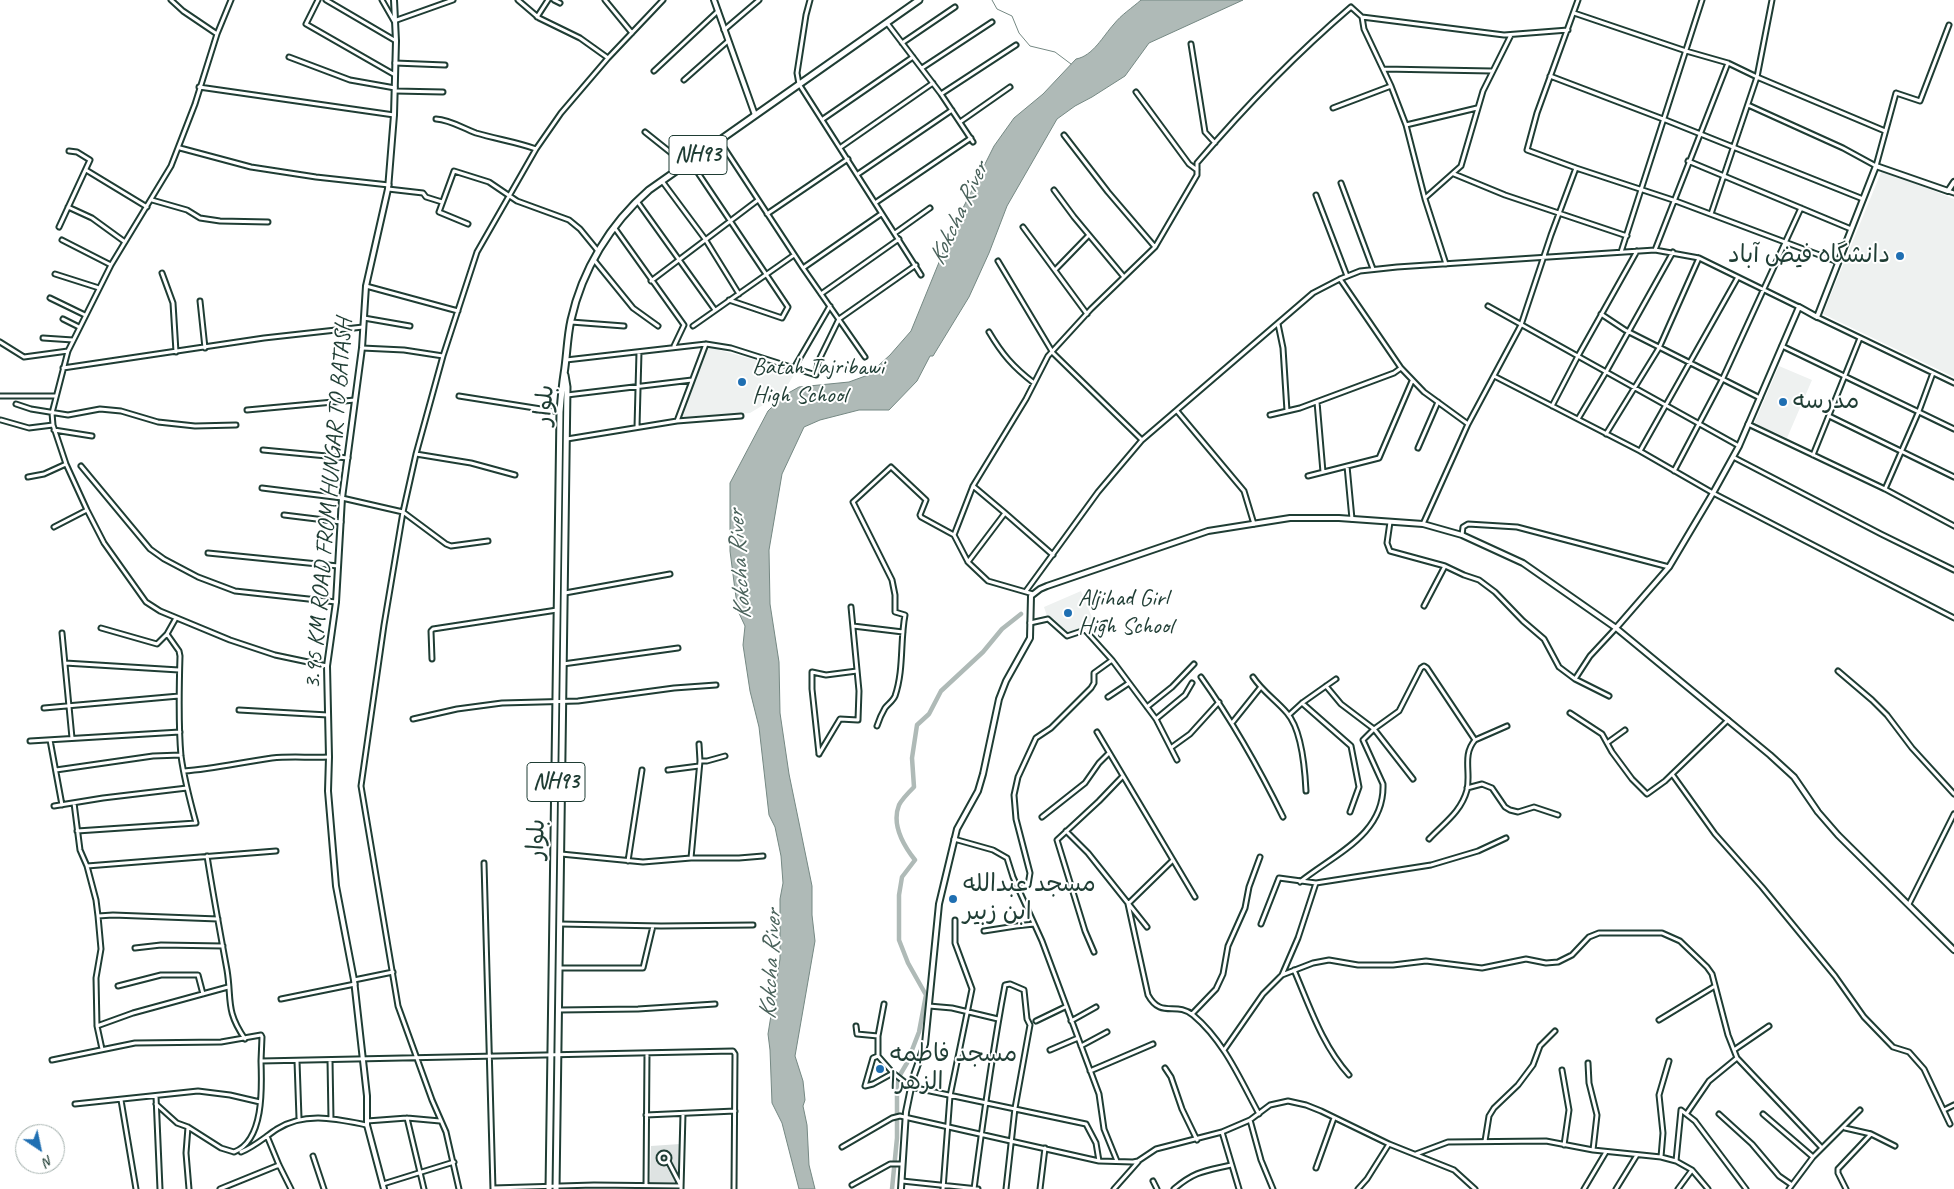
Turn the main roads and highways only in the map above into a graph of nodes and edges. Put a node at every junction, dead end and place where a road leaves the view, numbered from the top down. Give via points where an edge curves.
1 (919, 0) edge
2 (564, 375) junction
3 (566, 452) junction
4 (560, 453) junction
5 (559, 702) junction
6 (558, 809) junction
7 (549, 1188) edge
8 (556, 1188) edge

1 - 2 main road, NH93 via 662,180 637,201 614,226 598,251 579,292 571,322
2 - 3 main road, بلوار / NH93
2 - 4 main road, بلوار / NH93
3 - 4 main road
3 - 5 main road, بلوار / NH93 via 563,664
4 - 5 main road, بلوار / NH93
5 - 6 main road, بلوار / NH93
6 - 7 main road, بلوار / NH93 via 553,869
6 - 8 main road, بلوار / NH93 via 560,924

